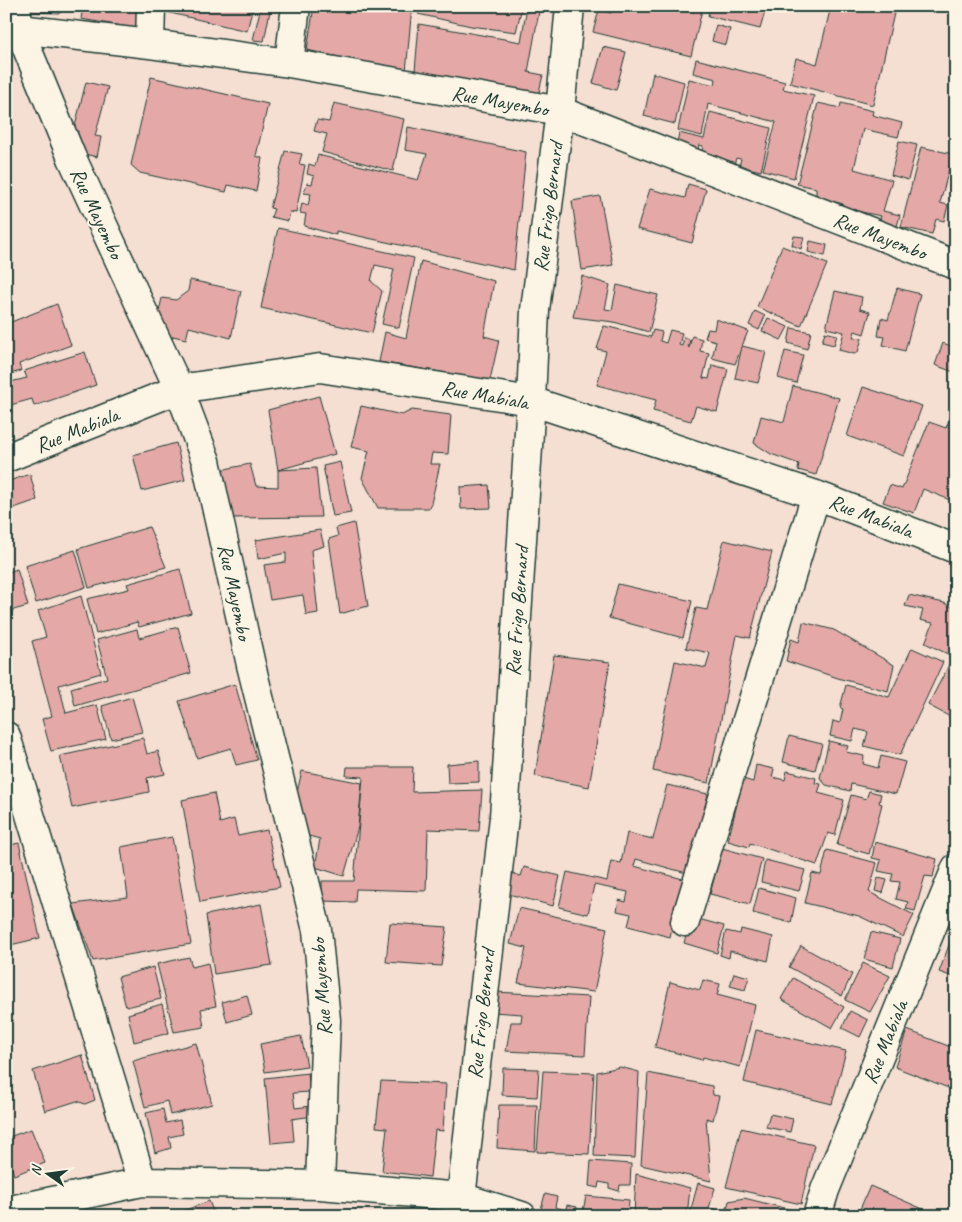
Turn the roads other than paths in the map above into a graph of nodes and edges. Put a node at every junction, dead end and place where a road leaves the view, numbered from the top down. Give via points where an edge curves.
1 (151, 6) edge
2 (296, 6) edge
3 (570, 6) edge
4 (18, 18) edge
5 (150, 44) junction
6 (289, 63) junction
7 (560, 111) junction
8 (956, 266) edge
9 (179, 389) junction
10 (531, 402) junction
11 (6, 458) edge
12 (816, 495) junction
13 (956, 549) edge
14 (6, 736) edge
15 (956, 868) edge
16 (685, 922) dead end
17 (142, 1182) junction
18 (320, 1185) junction
19 (460, 1207) edge
20 (42, 1210) edge
21 (6, 1211) edge
22 (522, 1216) edge
23 (817, 1216) edge

1 - 5 street
2 - 6 street
3 - 7 street, Rue Frigo Bernard
4 - 5 street, Rue Mayembo
4 - 9 street, Rue Mayembo via 72,158
5 - 6 street, Rue Mayembo
6 - 7 street, Rue Mayembo
7 - 8 street, Rue Mayembo
7 - 10 street, Rue Frigo Bernard via 535,310
9 - 10 street, Rue Mabiala via 320,368
9 - 11 street, Rue Mabiala
9 - 18 street, Rue Mayembo via 206,462 251,665 317,930 326,1020
10 - 12 street, Rue Mabiala
10 - 19 street, Rue Frigo Bernard via 504,817
12 - 13 street, Rue Mabiala
12 - 16 street
14 - 17 street
15 - 23 street, Rue Mabiala
17 - 18 street
17 - 20 street
18 - 19 street
19 - 22 street
20 - 21 street

